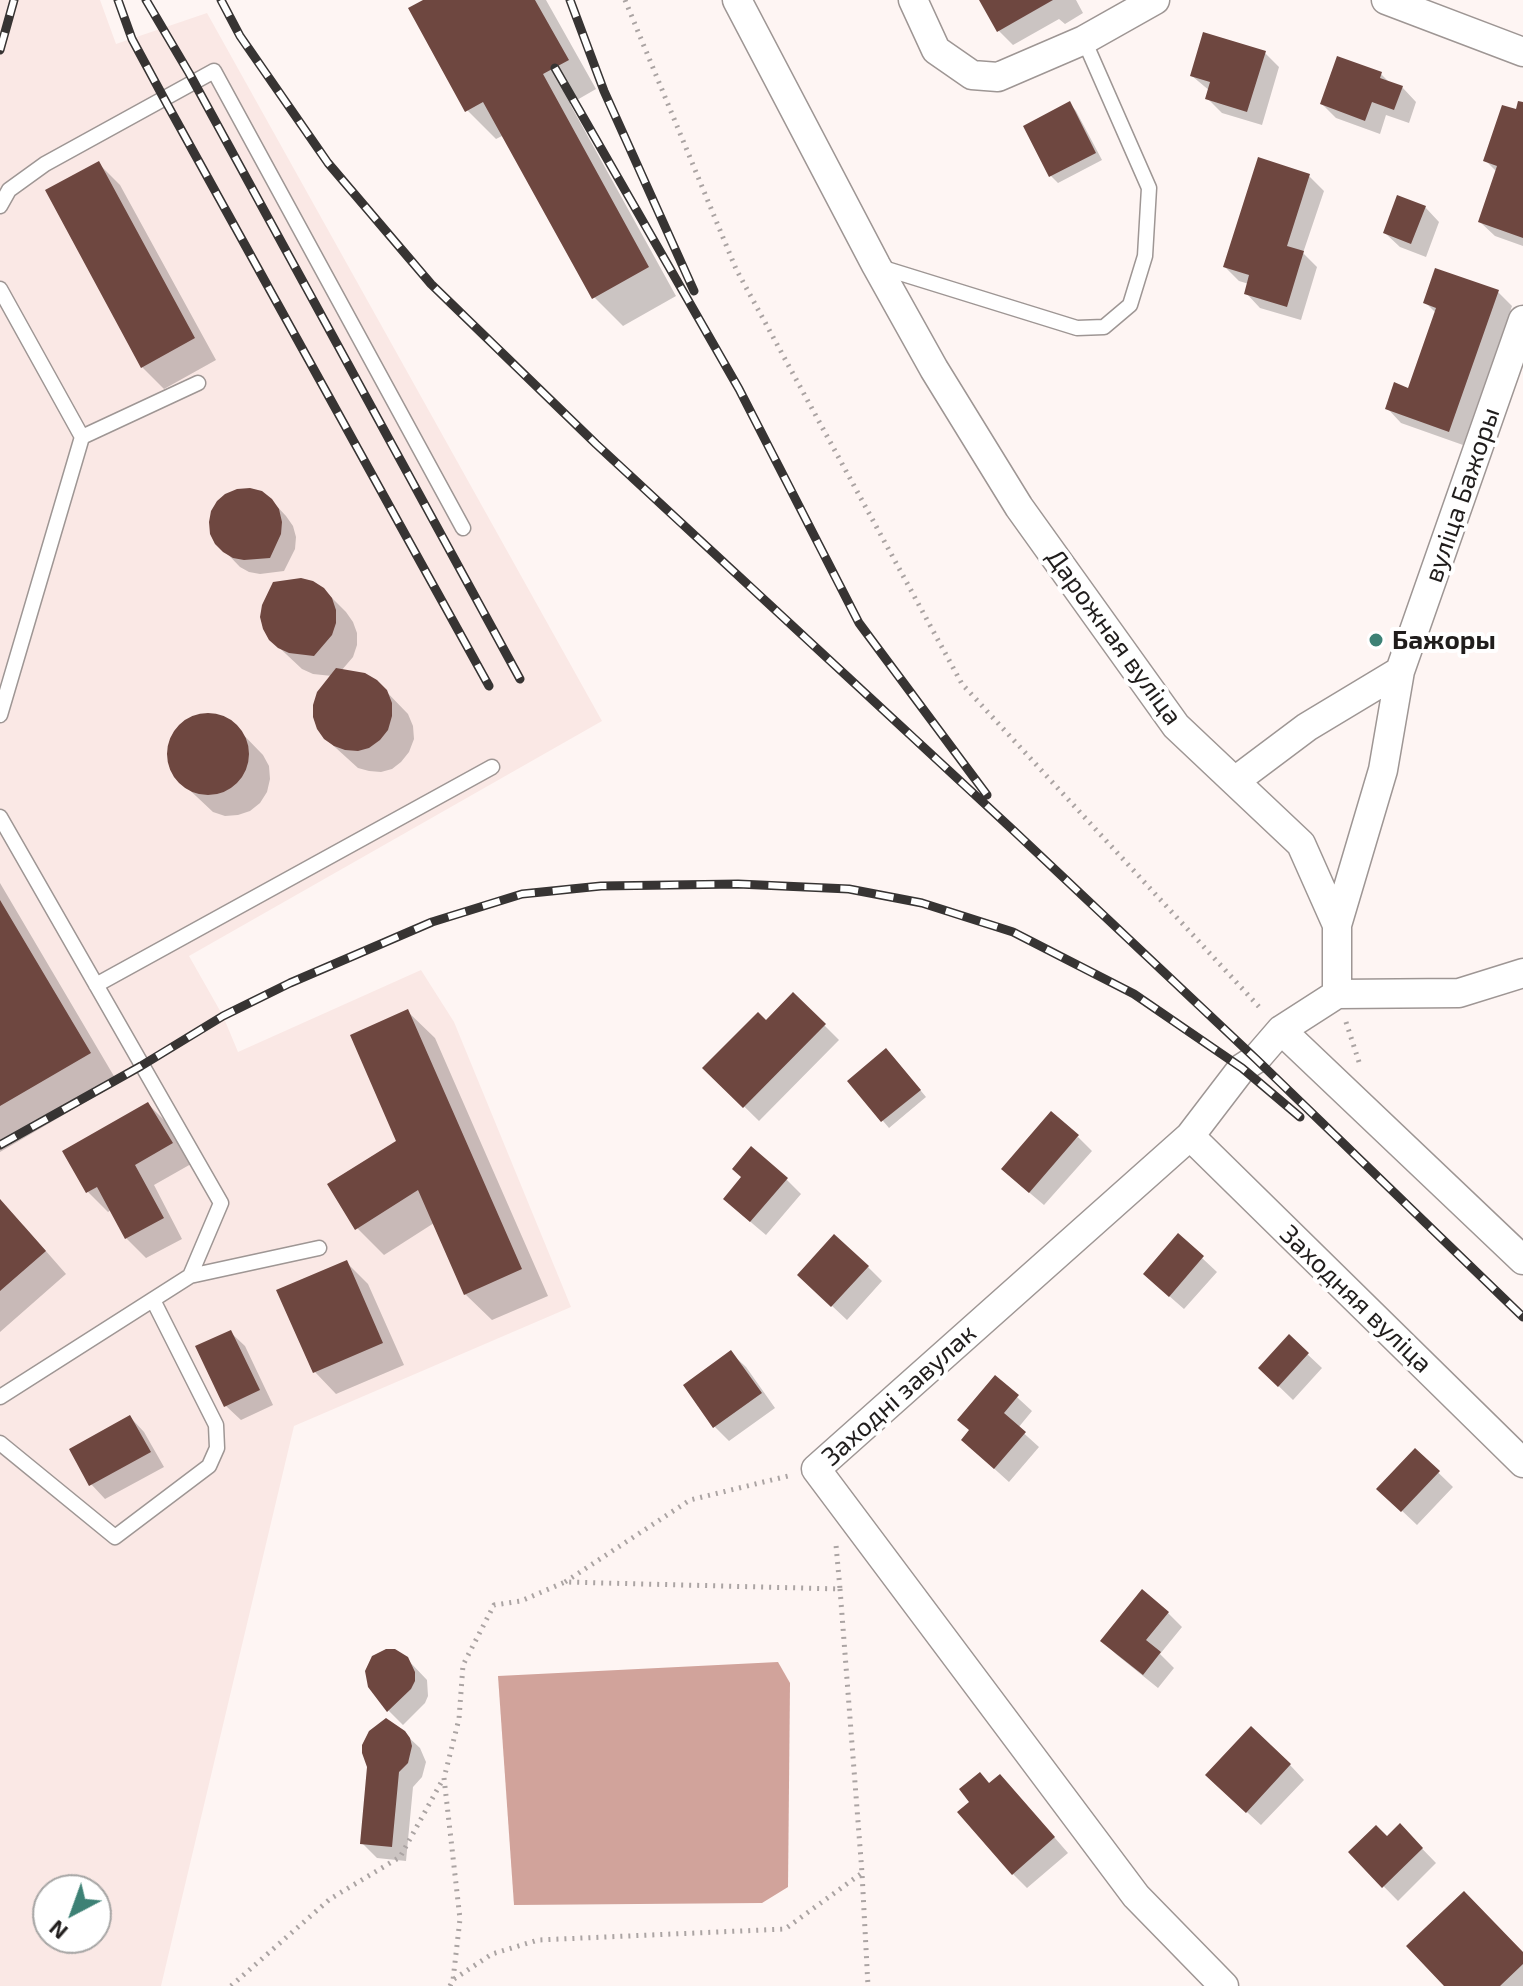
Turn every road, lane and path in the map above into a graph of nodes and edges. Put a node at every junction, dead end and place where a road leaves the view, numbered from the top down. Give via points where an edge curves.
1 (625, 0) edge
2 (737, 0) edge
3 (913, 0) edge
4 (1155, 0) edge
5 (1386, 0) edge
6 (1084, 40) junction
7 (1523, 52) edge
8 (0, 206) edge
9 (876, 265) junction
10 (0, 289) edge
11 (1523, 320) edge
12 (198, 383) dead end
13 (82, 437) junction
14 (463, 528) dead end
15 (1400, 671) junction
16 (0, 715) edge
17 (492, 767) dead end
18 (1235, 781) junction
19 (0, 817) edge
20 (1337, 925) junction
21 (1523, 973) edge
22 (96, 985) junction
23 (1337, 994) junction
24 (1281, 1030) junction
25 (1190, 1136) junction
26 (319, 1248) dead end
27 (1523, 1260) edge
28 (190, 1276) junction
29 (153, 1300) junction
30 (0, 1397) edge
31 (0, 1443) edge
32 (1523, 1463) edge
33 (824, 1479) junction
34 (565, 1582) junction
35 (840, 1589) junction
36 (444, 1778) junction
37 (862, 1873) junction
38 (452, 1983) edge
39 (231, 1986) edge
40 (868, 1986) edge
41 (1224, 1986) edge

1 - 24 path via 736,269 962,684
2 - 9 street, Дарожная вуліца
3 - 6 street via 936,50 972,75 998,77
4 - 6 street
5 - 7 street
6 - 9 lane via 1149,188 1145,256 1130,305 1104,327 1077,328
8 - 14 lane via 9,190 45,164 214,71
9 - 18 street, Дарожная вуліца via 1019,507 1176,726
10 - 13 lane
11 - 15 street, вуліца Бажоры
12 - 13 lane
13 - 16 lane
15 - 18 street via 1307,727
15 - 20 street, вуліца Бажоры via 1383,770
17 - 22 lane
18 - 20 street, Дарожная вуліца via 1301,844
19 - 22 lane
20 - 23 street, Дарожная вуліца
21 - 23 street via 1459,993
22 - 28 lane via 221,1203
23 - 24 street
24 - 25 street, Заходні завулак via 1242,1068
24 - 27 street
25 - 32 street, Заходняя вуліца
25 - 33 street, Заходні завулак
26 - 28 lane
28 - 29 lane
29 - 30 lane
29 - 31 lane via 216,1425 217,1448 209,1466 115,1537
33 - 34 path via 690,1500
33 - 35 path
33 - 41 street, Заходні завулак via 1136,1896
34 - 35 path
34 - 36 path via 521,1601 494,1605 463,1665 459,1719
35 - 37 path
36 - 38 path via 460,1919
36 - 39 path via 400,1857 330,1899
37 - 38 path via 785,1929 538,1940 492,1954
37 - 40 path

